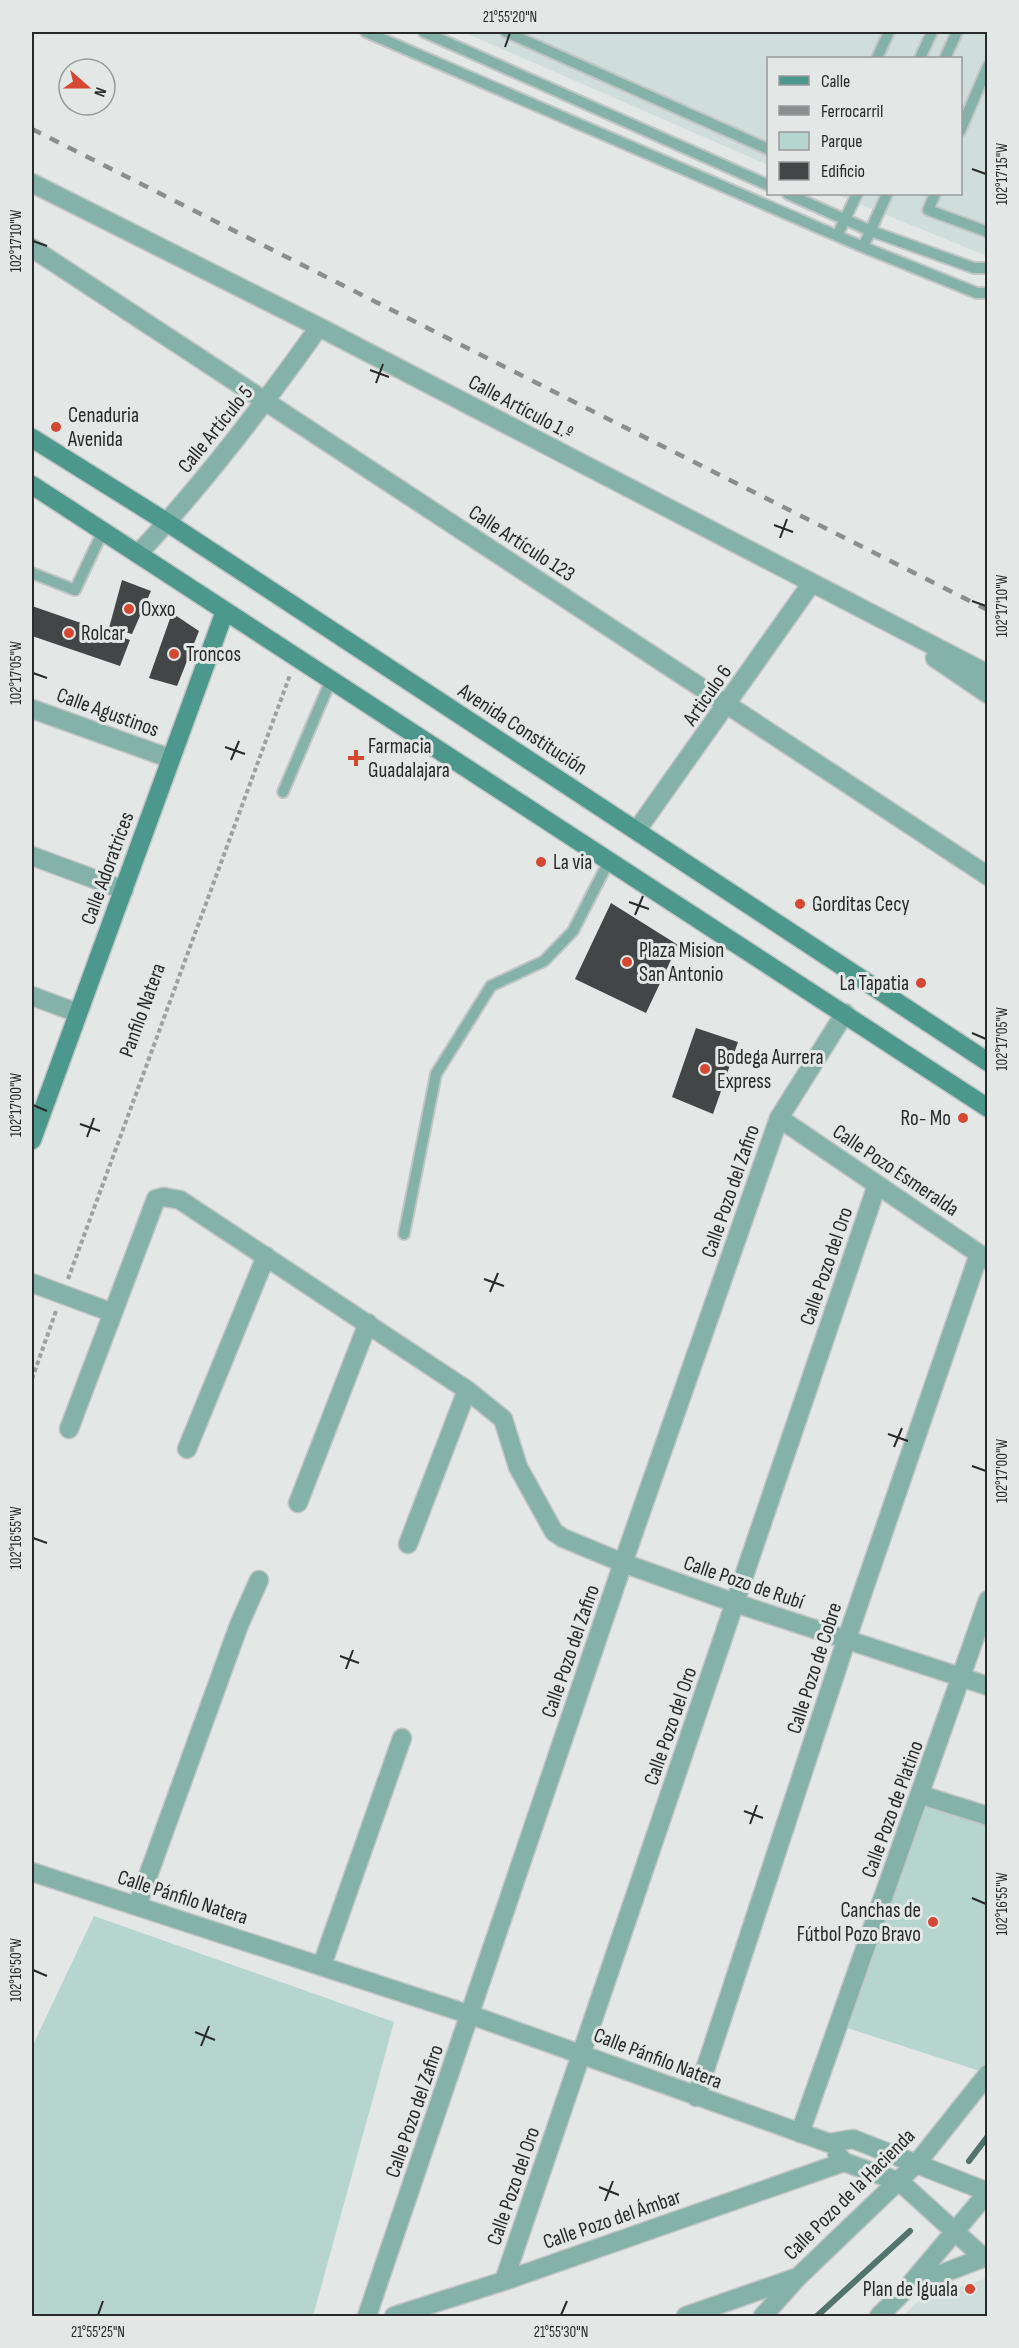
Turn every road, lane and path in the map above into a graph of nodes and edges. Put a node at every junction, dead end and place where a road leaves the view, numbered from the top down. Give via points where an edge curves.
1 (366, 32) edge
2 (424, 32) edge
3 (506, 32) edge
4 (889, 32) edge
5 (932, 32) edge
6 (957, 32) edge
7 (877, 57) edge
8 (920, 57) edge
9 (945, 57) edge
10 (987, 66) edge
11 (962, 126) edge
12 (767, 149) edge
13 (32, 183) edge
14 (767, 185) edge
15 (790, 195) edge
16 (857, 195) edge
17 (887, 195) edge
18 (935, 195) edge
19 (845, 219) junction
20 (871, 231) junction
21 (987, 232) edge
22 (837, 236) junction
23 (863, 247) junction
24 (32, 248) edge
25 (987, 268) edge
26 (987, 293) edge
27 (319, 327) junction
28 (265, 404) junction
29 (32, 438) edge
30 (32, 484) edge
31 (168, 523) junction
32 (103, 531) junction
33 (138, 554) junction
34 (32, 573) edge
35 (811, 584) junction
36 (225, 611) junction
37 (876, 618) junction
38 (297, 657) junction
39 (987, 674) edge
40 (331, 680) junction
41 (987, 694) edge
42 (729, 704) junction
43 (32, 709) edge
44 (169, 758) junction
45 (283, 792) dead end
46 (637, 830) junction
47 (32, 856) edge
48 (609, 861) junction
49 (987, 876) edge
50 (124, 890) junction
51 (32, 996) edge
52 (78, 1013) junction
53 (846, 1013) junction
54 (987, 1062) edge
55 (987, 1108) edge
56 (779, 1118) junction
57 (32, 1140) edge
58 (877, 1185) junction
59 (404, 1234) dead end
60 (266, 1256) junction
61 (983, 1257) edge
62 (32, 1283) edge
63 (62, 1296) junction
64 (113, 1313) junction
65 (368, 1323) junction
66 (32, 1379) edge
67 (467, 1390) junction
68 (69, 1429) dead end
69 (187, 1449) dead end
70 (298, 1503) dead end
71 (408, 1544) dead end
72 (623, 1563) junction
73 (259, 1580) dead end
74 (987, 1600) edge
75 (735, 1603) junction
76 (846, 1641) junction
77 (962, 1677) junction
78 (987, 1686) edge
79 (402, 1738) dead end
80 (921, 1795) junction
81 (987, 1816) edge
82 (32, 1872) edge
83 (137, 1906) junction
84 (322, 1965) junction
85 (471, 2015) junction
86 (582, 2053) junction
87 (987, 2074) edge
88 (696, 2097) junction
89 (800, 2133) junction
90 (853, 2139) junction
91 (829, 2143) junction
92 (844, 2162) junction
93 (917, 2163) junction
94 (900, 2182) junction
95 (987, 2192) edge
96 (954, 2232) junction
97 (985, 2257) edge
98 (797, 2278) junction
99 (504, 2281) junction
100 (908, 2287) junction
101 (367, 2316) edge
102 (394, 2316) edge
103 (686, 2316) edge
104 (763, 2316) edge
105 (879, 2316) edge

1 - 22 lane
2 - 14 lane
3 - 12 lane
4 - 7 lane
5 - 8 lane
6 - 9 lane
10 - 11 lane
13 - 27 street, Calle Artículo 1.º
15 - 19 lane
16 - 19 lane
17 - 20 lane
18 - 21 lane via 928,210
19 - 20 lane
19 - 22 lane
20 - 23 lane
20 - 25 lane via 974,268
22 - 23 lane
23 - 26 lane
24 - 28 street, Calle Artículo 123
27 - 28 street, Calle Artículo 5
27 - 35 street, Calle Artículo 1.º
28 - 31 street, Calle Artículo 5
28 - 42 street, Calle Artículo 123
29 - 31 main road, Avenida Constitución
30 - 32 main road
31 - 33 street, Calle Artículo 5
31 - 46 main road, Avenida Constitución
32 - 33 main road
32 - 34 lane via 75,590
33 - 36 main road
35 - 37 street, Calle Artículo 1.º
35 - 42 street, Articulo 6
36 - 38 main road
36 - 44 main road, Calle Adoratrices
37 - 39 street, Calle Artículo 1.º
37 - 41 street
38 - 40 main road
38 - 63 path, Panfilo Natera
40 - 45 lane
40 - 48 main road
42 - 46 street, Articulo 6
42 - 49 street, Calle Artículo 123
43 - 44 street, Calle Agustinos
44 - 50 main road, Calle Adoratrices
46 - 54 main road, Avenida Constitución
47 - 50 street
48 - 53 main road
48 - 59 lane via 573,931 544,961 491,986 436,1074
50 - 52 main road, Calle Adoratrices
51 - 52 street
52 - 57 main road, Calle Adoratrices
53 - 55 main road
53 - 56 street, Calle Pozo del Zafiro
56 - 58 street, Calle Pozo Esmeralda
56 - 72 street, Calle Pozo del Zafiro
58 - 61 street, Calle Pozo Esmeralda
58 - 75 street, Calle Pozo del Oro
60 - 64 street, Calle Pozo de Rubí via 180,1200 156,1199
60 - 65 street, Calle Pozo de Rubí
60 - 69 street
61 - 76 street, Calle Pozo de Cobre
62 - 63 street
63 - 64 street
63 - 66 path, Panfilo Natera
64 - 68 street
65 - 67 street, Calle Pozo de Rubí
65 - 70 street
67 - 71 street
67 - 72 street, Calle Pozo de Rubí via 503,1419 518,1467 554,1532
72 - 75 street, Calle Pozo de Rubí
72 - 85 street, Calle Pozo del Zafiro
73 - 83 street
74 - 77 street, Calle Pozo de Platino
75 - 76 street, Calle Pozo de Rubí
75 - 86 street, Calle Pozo del Oro
76 - 77 street, Calle Pozo de Rubí
76 - 88 street, Calle Pozo de Cobre
77 - 78 street, Calle Pozo de Rubí
77 - 80 street, Calle Pozo de Platino
79 - 84 street
80 - 81 street
80 - 89 street, Calle Pozo de Platino
82 - 83 street, Calle Pánfilo Natera
83 - 84 street, Calle Pánfilo Natera
84 - 85 street, Calle Pánfilo Natera
85 - 86 street, Calle Pánfilo Natera
85 - 101 street, Calle Pozo del Zafiro
86 - 88 street, Calle Pánfilo Natera
86 - 99 street, Calle Pozo del Oro
87 - 93 street, Calle Pozo de la Hacienda
88 - 89 street, Calle Pánfilo Natera
89 - 91 street, Calle Pánfilo Natera
90 - 91 street, Calle Pánfilo Natera
90 - 92 street
90 - 93 street
91 - 92 street
92 - 94 street
92 - 99 street, Calle Pozo del Ámbar
93 - 94 street, Calle Pozo de la Hacienda
93 - 95 street
94 - 96 street
94 - 98 street, Calle Pozo de la Hacienda
95 - 96 street
96 - 97 street
96 - 100 street
97 - 100 street
98 - 103 street
98 - 104 street, Calle Pozo de la Hacienda
99 - 102 street, Calle Pozo del Ámbar
100 - 105 street

